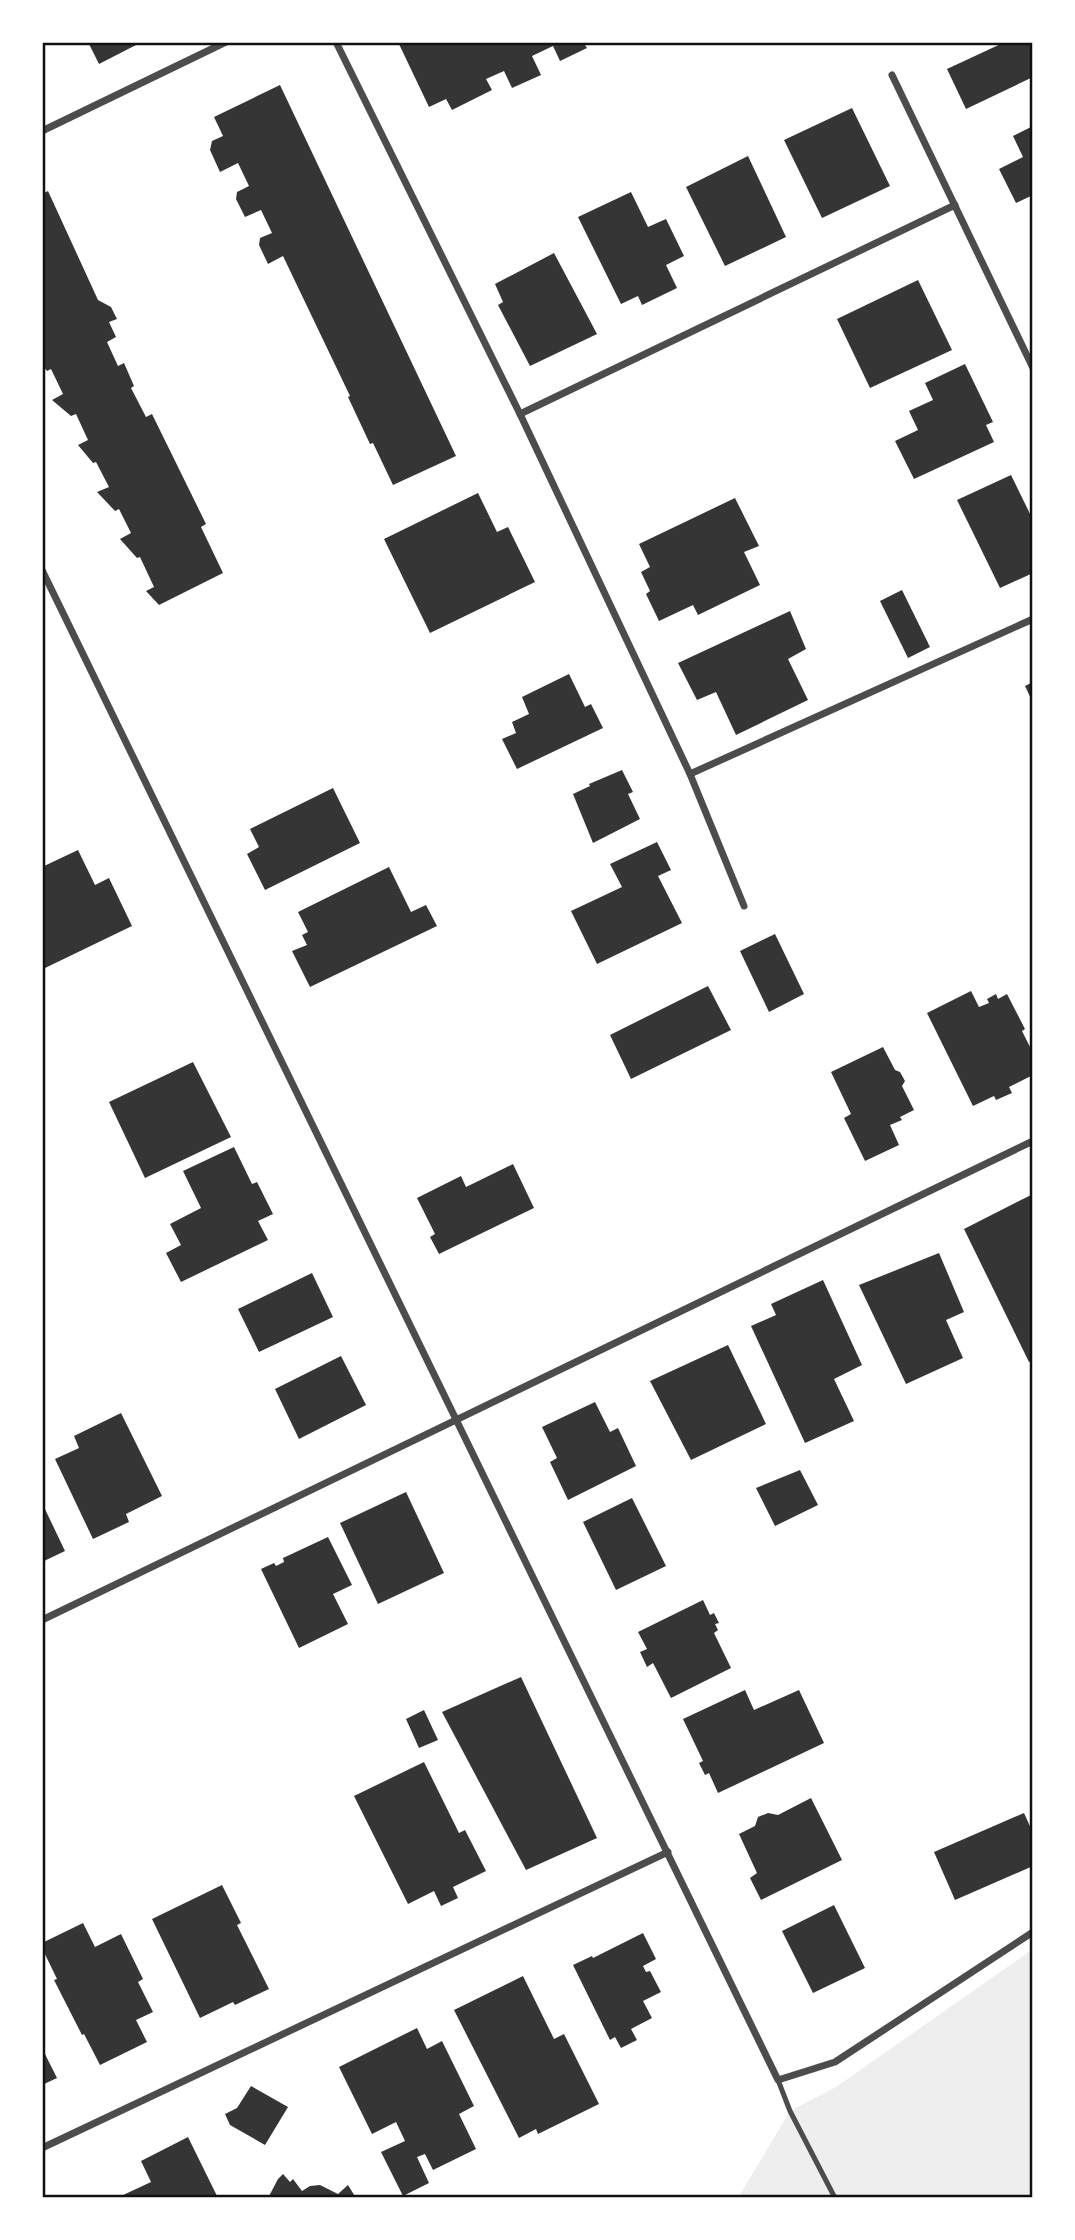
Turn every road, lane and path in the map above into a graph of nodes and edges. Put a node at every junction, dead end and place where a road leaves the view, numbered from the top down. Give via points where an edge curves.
1 (226, 42) edge
2 (336, 42) edge
3 (892, 75) dead end
4 (42, 131) edge
5 (955, 205) junction
6 (1033, 368) edge
7 (520, 414) junction
8 (42, 570) edge
9 (1033, 619) edge
10 (690, 774) junction
11 (744, 906) dead end
12 (1033, 1141) edge
13 (458, 1421) junction
14 (42, 1620) edge
15 (668, 1852) junction
16 (1033, 1932) edge
17 (778, 2080) junction
18 (42, 2148) edge
19 (835, 2198) edge

1 - 4 street
2 - 7 street
3 - 5 street
5 - 6 street
5 - 7 street
7 - 10 street
8 - 13 street
9 - 10 street
10 - 11 street
12 - 13 street
13 - 14 street
13 - 15 street
15 - 17 street
15 - 18 street
16 - 17 street via 835,2062
17 - 19 lane

